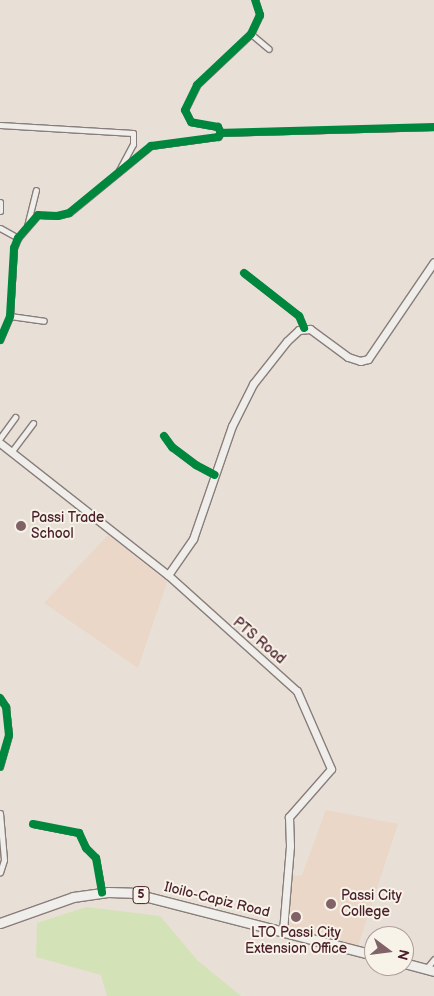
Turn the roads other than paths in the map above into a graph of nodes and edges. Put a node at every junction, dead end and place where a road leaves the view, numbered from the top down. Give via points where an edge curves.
1 (255, 0) edge
2 (251, 34) junction
3 (269, 50) dead end
4 (0, 125) edge
5 (434, 127) edge
6 (221, 133) junction
7 (118, 173) junction
8 (36, 190) dead end
9 (0, 202) edge
10 (0, 211) edge
11 (27, 226) junction
12 (0, 228) edge
13 (18, 238) junction
14 (434, 262) edge
15 (244, 273) dead end
16 (10, 316) junction
17 (44, 321) dead end
18 (304, 328) junction
19 (0, 340) edge
20 (15, 417) dead end
21 (33, 423) dead end
22 (164, 436) dead end
23 (0, 438) edge
24 (0, 443) edge
25 (12, 451) junction
26 (215, 475) junction
27 (168, 575) junction
28 (0, 698) edge
29 (0, 767) edge
30 (0, 813) edge
31 (33, 824) dead end
32 (0, 872) edge
33 (102, 892) junction
34 (0, 923) edge
35 (283, 931) junction
36 (364, 953) edge
37 (434, 958) edge
38 (414, 966) edge
39 (430, 970) edge

1 - 2 street via 260,15
2 - 3 street
2 - 6 street via 214,67 189,96 186,118 197,124 218,127
4 - 7 street via 133,133 133,144
5 - 6 street
6 - 7 street via 218,137 151,146
7 - 11 street via 69,213 38,215
8 - 11 street
9 - 10 street
11 - 13 street
12 - 13 street
13 - 16 street via 12,260
14 - 18 main road via 368,359 354,360 316,332
15 - 18 street via 299,316
16 - 17 street
16 - 19 street
18 - 26 main road via 286,341 253,384 232,426
20 - 23 street
21 - 25 street
22 - 26 street via 172,447
24 - 25 main road, PTS Road
25 - 27 main road, PTS Road
26 - 27 main road via 193,539
27 - 35 main road, PTS Road via 212,618 297,691 331,769 289,817 287,908
28 - 29 street via 8,712 9,735
30 - 32 street via 4,860
31 - 33 street via 79,833 86,848 96,858
33 - 34 highway, Iloilo-Capiz Road / 5 via 73,897
33 - 35 highway, Iloilo-Capiz Road / 5 via 132,892
35 - 36 highway, 5
37 - 39 street
38 - 39 highway

